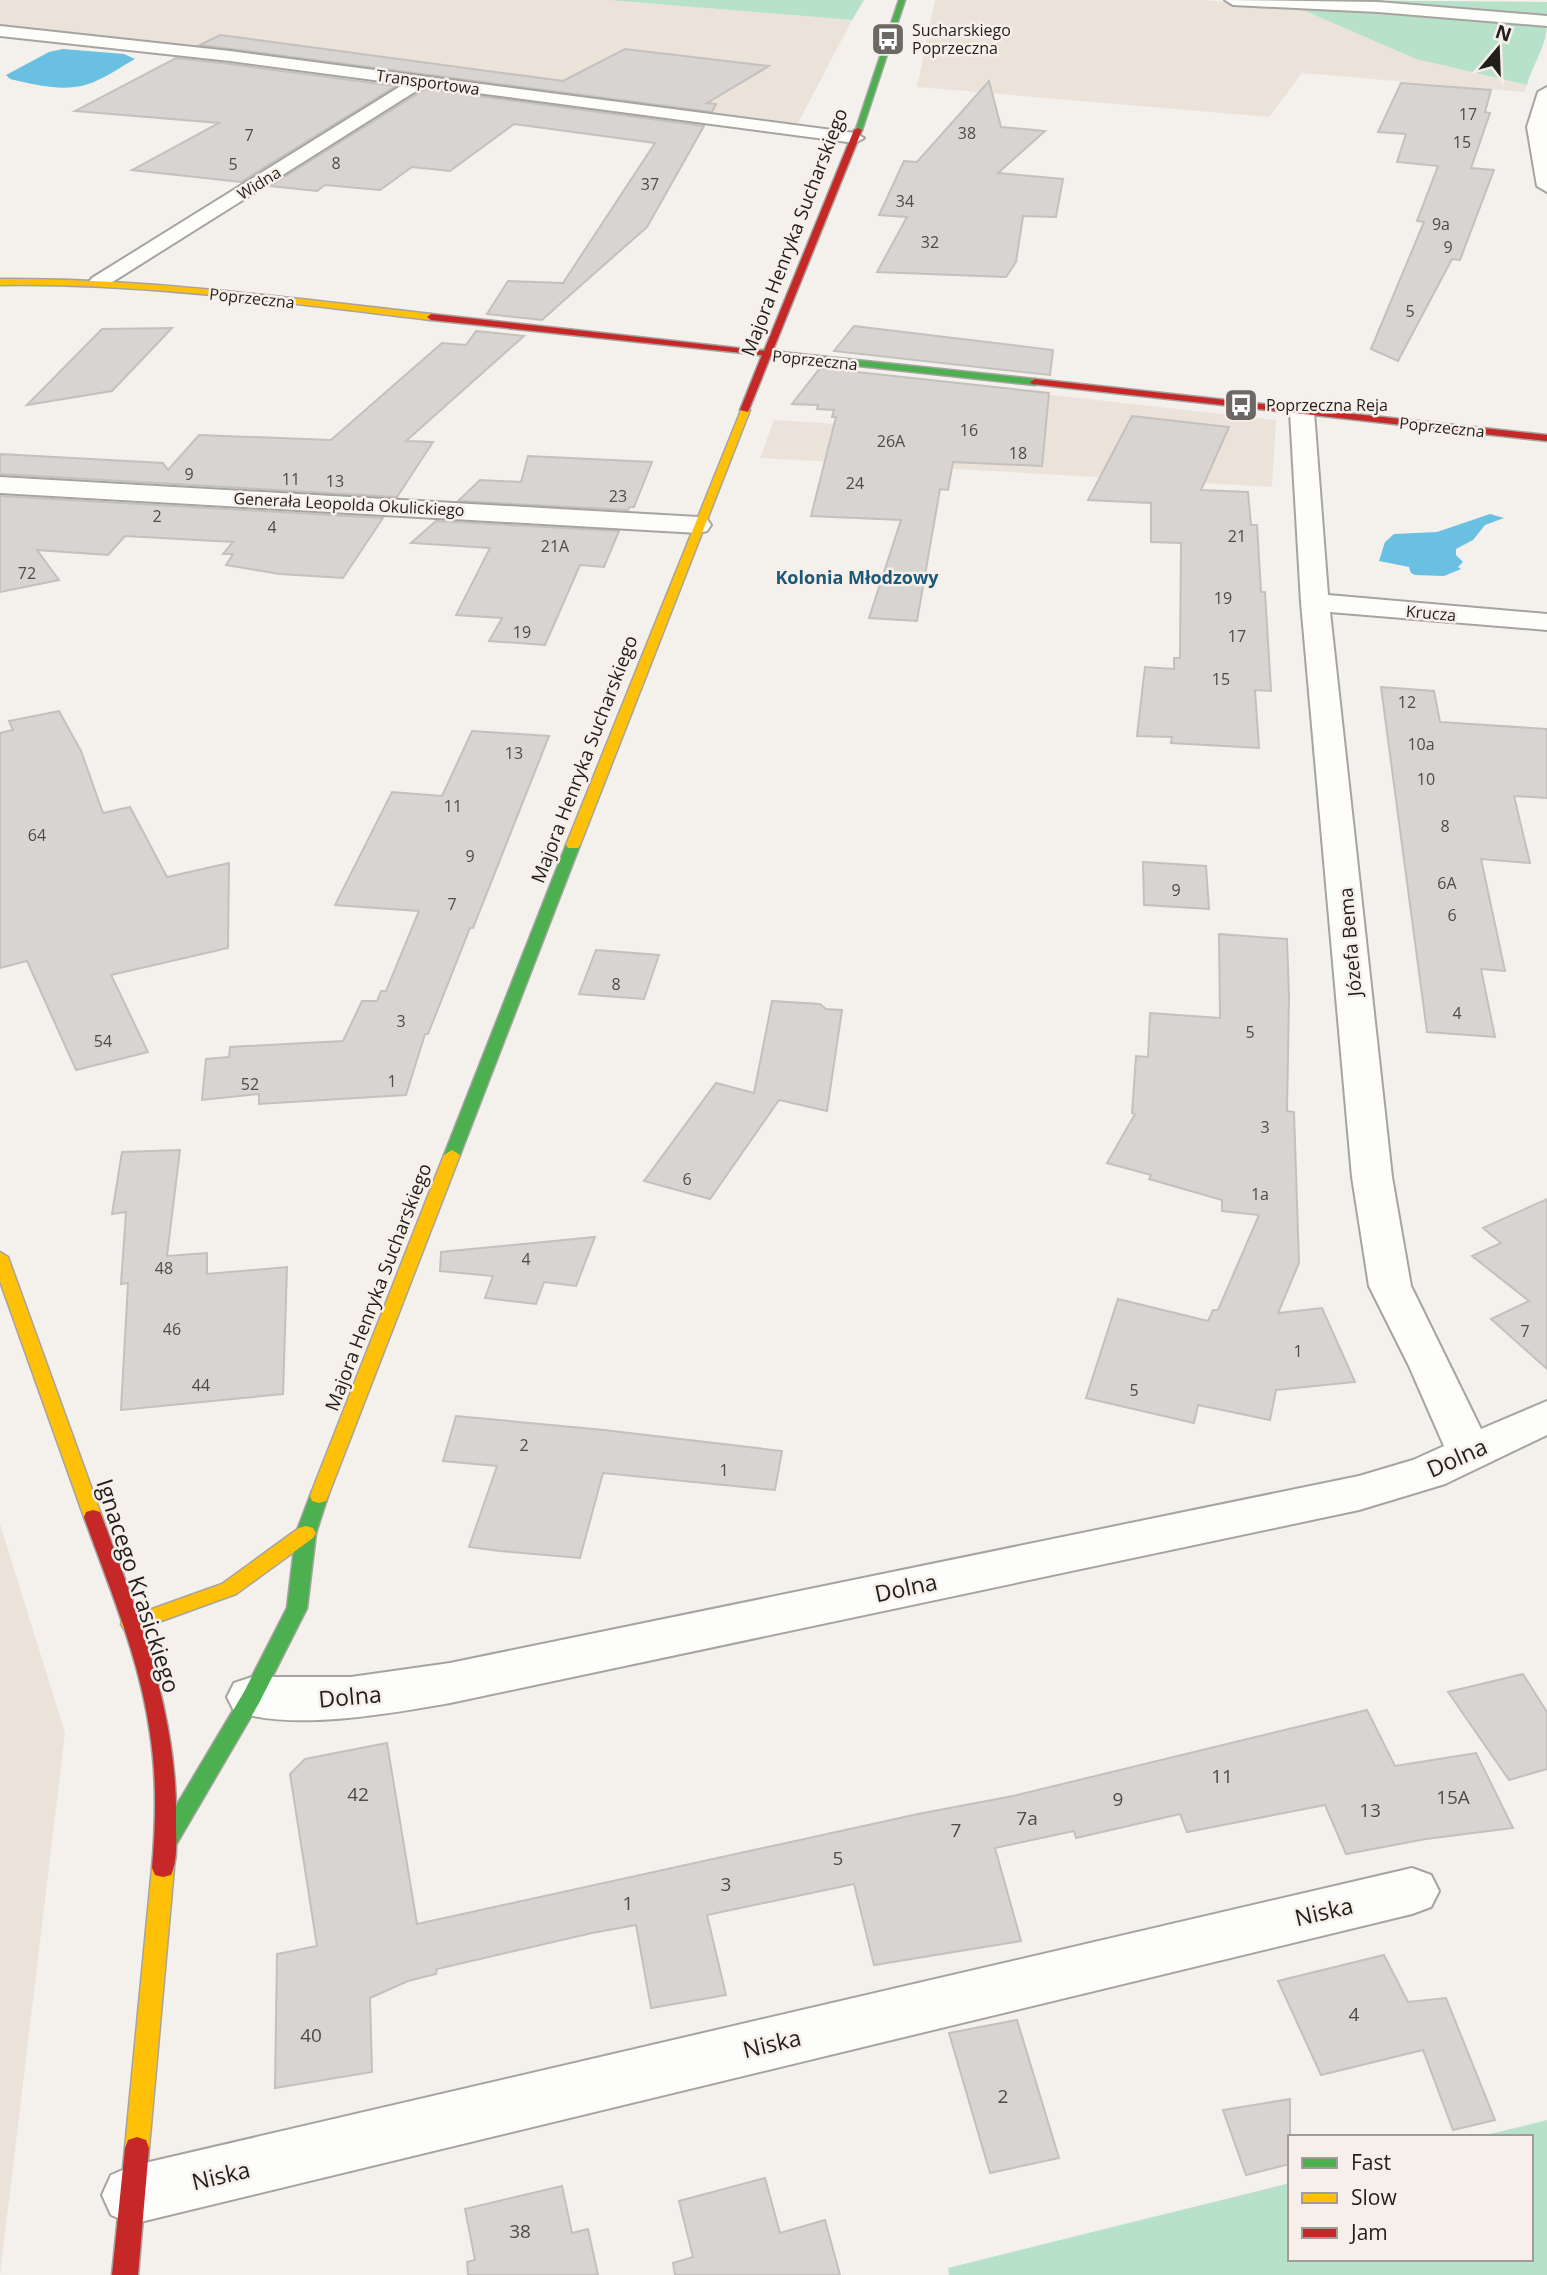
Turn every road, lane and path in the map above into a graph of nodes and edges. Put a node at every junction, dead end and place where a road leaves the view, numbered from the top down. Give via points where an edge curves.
1 (902, 0) edge
2 (1233, 0) edge
3 (1547, 21) edge
4 (0, 31) edge
5 (419, 82) junction
6 (1547, 92) edge
7 (855, 138) junction
8 (1547, 186) edge
9 (0, 282) edge
10 (99, 282) junction
11 (769, 354) junction
12 (1302, 412) junction
13 (1547, 438) edge
14 (0, 485) edge
15 (698, 525) junction
16 (1315, 602) junction
17 (1547, 622) edge
18 (0, 1257) edge
19 (1547, 1417) edge
20 (1470, 1453) junction
21 (306, 1533) junction
22 (131, 1624) junction
23 (252, 1697) junction
24 (165, 1844) junction
25 (1412, 1891) dead end
26 (132, 2195) junction
27 (125, 2275) edge

1 - 7 street, Majora Henryka Sucharskiego
2 - 3 street
4 - 5 street, Transportowa via 230,55
5 - 7 street, Transportowa
5 - 10 street, Widna
6 - 8 street via 1536,127
7 - 11 street, Majora Henryka Sucharskiego
9 - 10 street, Poprzeczna
10 - 11 street, Poprzeczna
11 - 12 street, Poprzeczna
11 - 15 street, Majora Henryka Sucharskiego
12 - 13 street, Poprzeczna
12 - 16 street, Józefa Bema
14 - 15 street, Generała Leopolda Okulickiego
15 - 21 street, Majora Henryka Sucharskiego
16 - 17 street, Krucza
16 - 20 street, Józefa Bema via 1372,1177 1390,1286
18 - 22 street, Ignacego Krasickiego
19 - 20 street, Dolna
20 - 23 street, Dolna via 1429,1472 1359,1493 450,1683 374,1696
21 - 22 street via 229,1588
21 - 23 street, Majora Henryka Sucharskiego via 297,1608
22 - 24 street, Ignacego Krasickiego via 164,1759
23 - 24 street, Majora Henryka Sucharskiego
24 - 26 street, Ignacego Krasickiego
25 - 26 street, Niska
26 - 27 street, Ignacego Krasickiego

